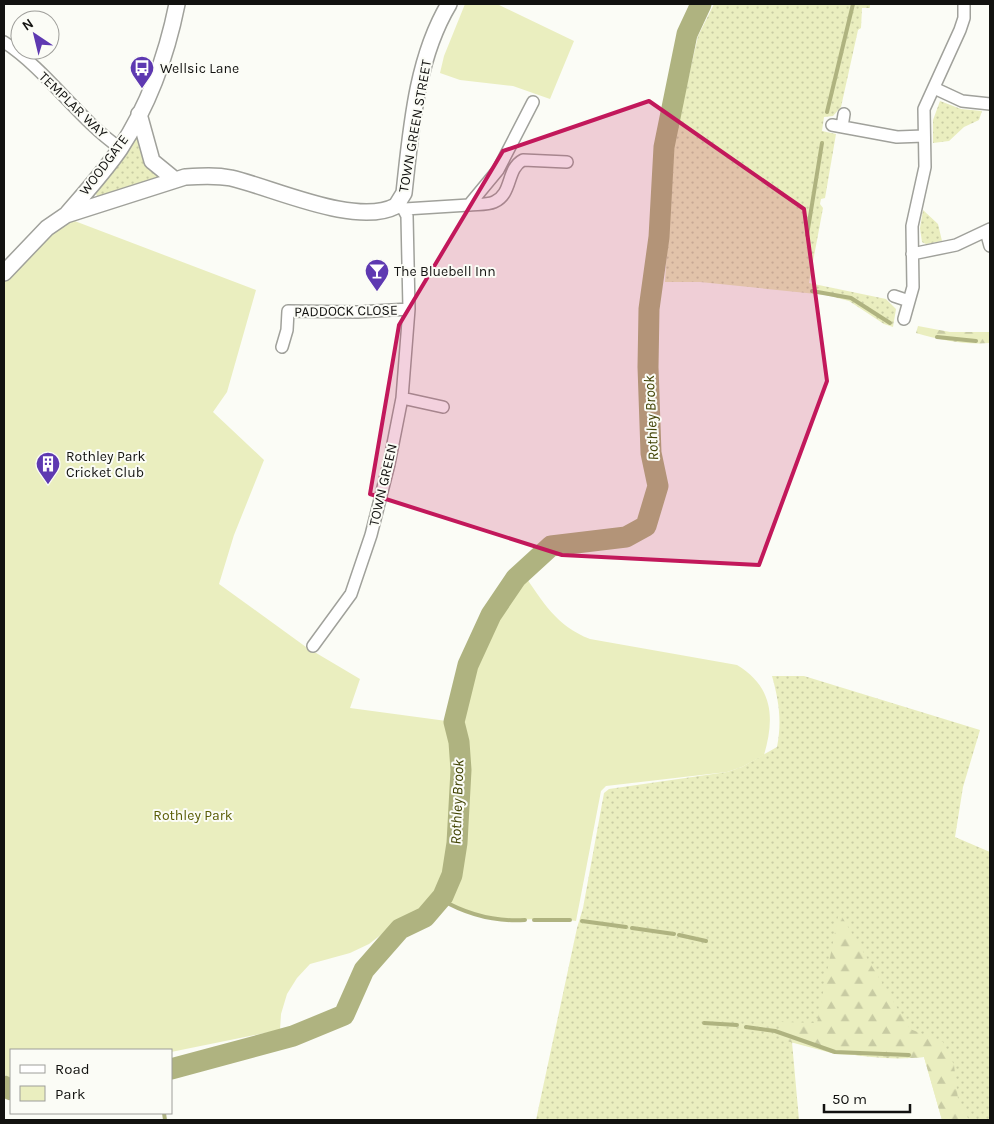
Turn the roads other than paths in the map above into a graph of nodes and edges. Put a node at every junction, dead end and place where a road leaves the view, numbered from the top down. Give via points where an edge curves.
1 (177, 4) edge
2 (449, 4) edge
3 (964, 4) edge
4 (4, 42) edge
5 (934, 88) junction
6 (533, 102) dead end
7 (990, 104) edge
8 (139, 114) junction
9 (844, 114) dead end
10 (924, 136) junction
11 (120, 148) junction
12 (562, 158) dead end
13 (174, 179) junction
14 (469, 205) junction
15 (402, 206) junction
16 (66, 215) junction
17 (988, 230) edge
18 (990, 246) edge
19 (912, 254) junction
20 (4, 273) edge
21 (894, 296) dead end
22 (909, 301) junction
23 (409, 309) junction
24 (904, 320) dead end
25 (282, 347) dead end
26 (402, 398) junction
27 (443, 407) dead end
28 (313, 646) dead end

1 - 8 street, WOODGATE via 164,56
2 - 15 street, TOWN GREEN STREET via 434,34 422,74
3 - 5 street via 960,30
4 - 11 street, TEMPLAR WAY
5 - 7 street via 962,101
5 - 10 street via 924,109
6 - 14 street via 498,170
8 - 11 street, WOODGATE
8 - 13 street, WOODGATE via 152,161
9 - 10 street via 837,126 897,137
10 - 19 street via 924,167 912,226
11 - 16 street, WOODGATE
12 - 14 street via 519,162 508,190 501,197 490,203
13 - 15 street via 205,175 231,178 347,210
13 - 16 street
14 - 15 street
15 - 23 street, TOWN GREEN STREET
16 - 20 street via 47,228
17 - 18 street
17 - 19 street via 956,245
19 - 22 street via 914,273
21 - 22 street
22 - 24 street
23 - 25 street, PADDOCK CLOSE via 288,311
23 - 26 street, TOWN GREEN
26 - 27 street
26 - 28 street, TOWN GREEN via 371,535 354,586

